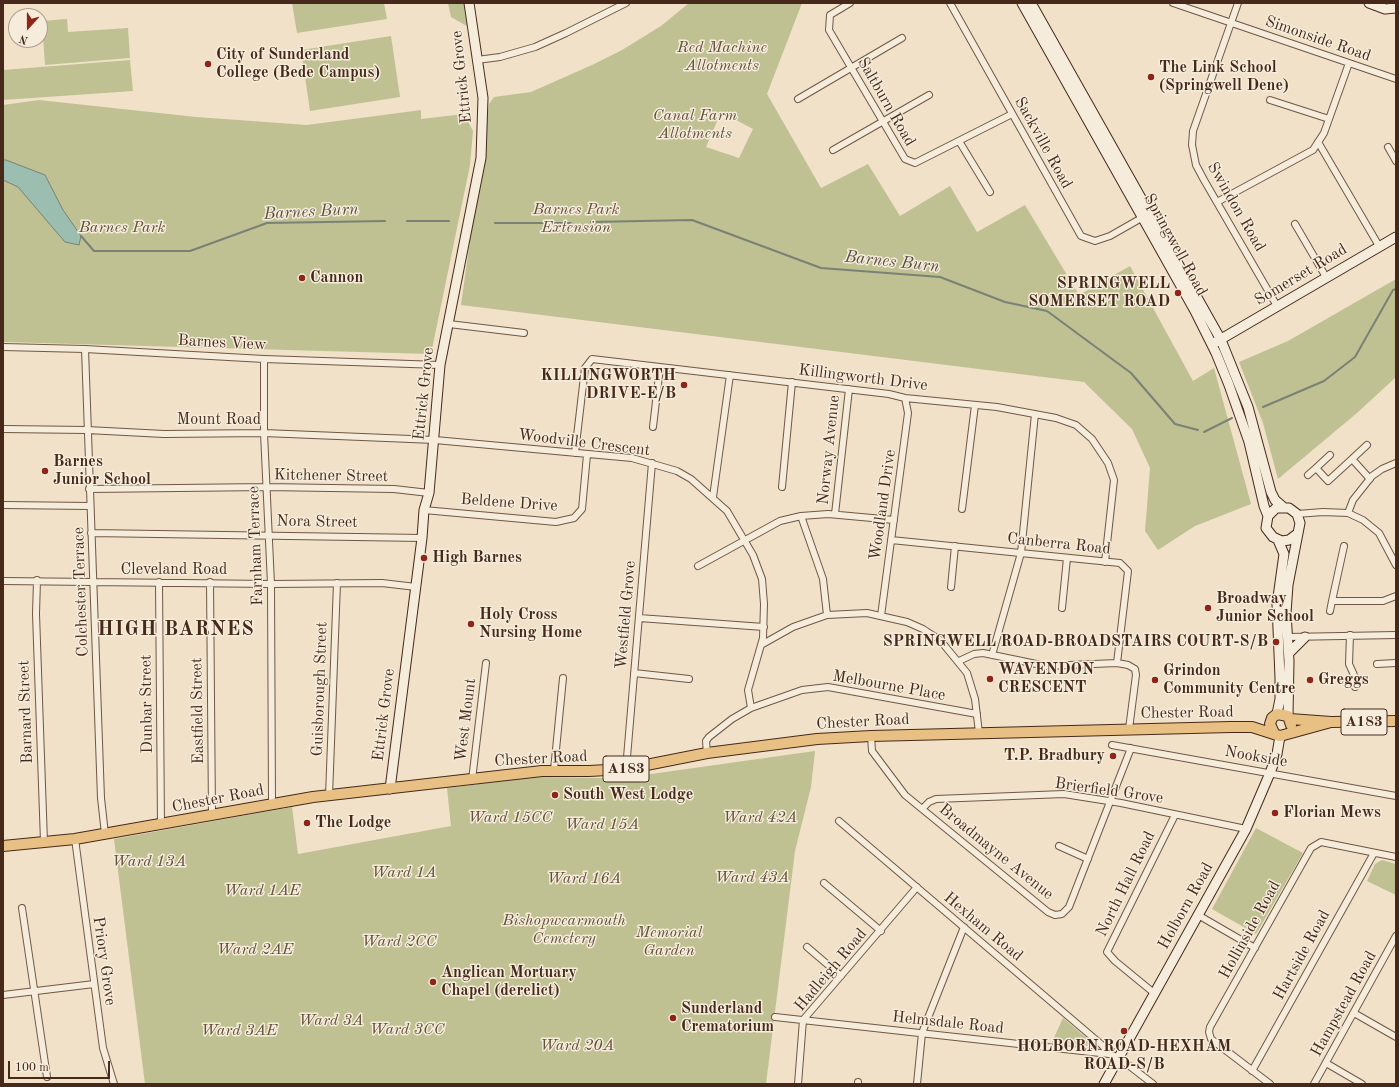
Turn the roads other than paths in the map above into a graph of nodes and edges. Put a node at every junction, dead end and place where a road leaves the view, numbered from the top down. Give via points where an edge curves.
1 (468, 3) edge
2 (626, 3) edge
3 (850, 3) edge
4 (950, 3) edge
5 (1022, 3) edge
6 (1031, 3) edge
7 (1172, 3) edge
8 (1238, 3) edge
9 (1369, 3) edge
10 (1396, 8) edge
11 (1231, 23) junction
12 (902, 38) dead end
13 (477, 60) junction
14 (1349, 63) junction
15 (851, 68) junction
16 (1396, 79) edge
17 (929, 95) dead end
18 (798, 99) dead end
19 (1270, 100) dead end
20 (1012, 114) junction
21 (1329, 119) junction
22 (882, 120) junction
23 (959, 141) junction
24 (1318, 142) junction
25 (1388, 146) dead end
26 (833, 150) dead end
27 (1396, 161) edge
28 (990, 192) dead end
29 (1217, 202) junction
30 (1146, 216) junction
31 (1295, 224) dead end
32 (1396, 237) edge
33 (1379, 246) junction
34 (1326, 277) junction
35 (1278, 306) junction
36 (448, 324) junction
37 (524, 333) dead end
38 (1221, 340) junction
39 (1212, 344) junction
40 (3, 348) edge
41 (85, 349) junction
42 (264, 359) junction
43 (440, 365) junction
44 (660, 367) junction
45 (730, 375) junction
46 (792, 382) junction
47 (849, 389) junction
48 (905, 398) junction
49 (975, 405) junction
50 (1035, 414) junction
51 (652, 427) dead end
52 (3, 429) edge
53 (87, 430) junction
54 (264, 433) junction
55 (435, 440) junction
56 (1367, 445) dead end
57 (575, 453) junction
58 (587, 455) junction
59 (1330, 455) dead end
60 (1352, 459) junction
61 (652, 463) junction
62 (1396, 463) edge
63 (1316, 468) junction
64 (1308, 475) dead end
65 (1370, 478) junction
66 (267, 487) junction
67 (782, 487) dead end
68 (89, 489) junction
69 (429, 493) junction
70 (713, 497) junction
71 (3, 505) edge
72 (90, 506) junction
73 (1283, 507) junction
74 (962, 509) dead end
75 (424, 510) junction
76 (1348, 513) junction
77 (835, 514) junction
78 (1297, 514) junction
79 (801, 516) junction
80 (1268, 516) junction
81 (894, 520) junction
82 (91, 533) junction
83 (269, 534) junction
84 (1297, 534) junction
85 (422, 538) junction
86 (745, 540) junction
87 (891, 540) junction
88 (1278, 540) junction
89 (955, 546) junction
90 (1344, 546) dead end
91 (1021, 553) junction
92 (1067, 558) junction
93 (1105, 562) junction
94 (1396, 565) edge
95 (698, 566) dead end
96 (37, 580) junction
97 (3, 581) edge
98 (93, 581) junction
99 (159, 582) junction
100 (210, 582) junction
101 (337, 583) junction
102 (271, 584) junction
103 (416, 587) junction
104 (950, 587) dead end
105 (1396, 596) edge
106 (1332, 601) junction
107 (1062, 608) dead end
108 (1330, 611) dead end
109 (828, 615) junction
110 (881, 616) junction
111 (639, 618) junction
112 (764, 627) junction
113 (1350, 635) junction
114 (1396, 635) edge
115 (1288, 637) junction
116 (1306, 637) junction
117 (761, 645) junction
118 (1289, 653) junction
119 (992, 655) junction
120 (959, 661) junction
121 (486, 663) dead end
122 (1117, 663) junction
123 (1396, 663) edge
124 (1377, 664) dead end
125 (634, 673) junction
126 (563, 678) dead end
127 (689, 679) dead end
128 (1355, 688) dead end
129 (751, 708) junction
130 (977, 714) junction
131 (1274, 717) junction
132 (1289, 718) junction
133 (1396, 721) edge
134 (1331, 722) junction
135 (1252, 727) junction
136 (1129, 730) junction
137 (979, 733) junction
138 (1280, 734) junction
139 (871, 736) junction
140 (1112, 745) dead end
141 (1131, 748) junction
142 (707, 753) junction
143 (626, 769) junction
144 (554, 770) junction
145 (1270, 773) junction
146 (472, 780) junction
147 (1116, 788) junction
148 (390, 789) junction
149 (329, 796) junction
150 (1396, 796) edge
151 (1103, 800) junction
152 (1112, 802) junction
153 (1121, 803) junction
154 (272, 804) junction
155 (922, 809) junction
156 (1108, 810) junction
157 (1175, 815) junction
158 (212, 816) junction
159 (839, 821) dead end
160 (162, 825) junction
161 (1246, 829) junction
162 (105, 834) junction
163 (75, 839) junction
164 (44, 842) junction
165 (3, 846) edge
166 (1059, 846) dead end
167 (1374, 853) junction
168 (1396, 857) edge
169 (1088, 859) junction
170 (824, 883) dead end
171 (917, 888) junction
172 (22, 908) dead end
173 (1198, 915) junction
174 (964, 927) junction
175 (880, 931) junction
176 (1396, 936) edge
177 (807, 947) dead end
178 (1255, 948) junction
179 (841, 976) junction
180 (94, 984) junction
181 (36, 991) junction
182 (1154, 993) junction
183 (3, 995) edge
184 (1354, 1013) junction
185 (775, 1017) dead end
186 (804, 1020) junction
187 (922, 1033) junction
188 (1396, 1037) edge
189 (1108, 1054) junction
190 (1118, 1057) junction
191 (1326, 1063) junction
192 (1252, 1071) junction
193 (47, 1077) dead end
194 (114, 1084) edge
195 (798, 1084) edge
196 (917, 1084) edge
197 (1104, 1084) edge
198 (1153, 1084) edge
199 (1270, 1084) edge
200 (1314, 1084) edge
201 (1362, 1084) edge

1 - 13 main road, Ettrick Grove
2 - 13 street via 534,47 500,57
3 - 15 street, Saltburn Road via 830,15 828,30
4 - 20 street, Sackville Road
5 - 30 main road, Springwell Road
6 - 30 main road, Springwell Road
7 - 11 street, Simonside Road
8 - 11 street, Swindon Road
9 - 10 main road via 1385,9
11 - 14 street, Simonside Road
11 - 29 street, Swindon Road via 1193,131 1192,145 1196,165
12 - 15 street
13 - 36 main road, Ettrick Grove via 483,98 481,158
14 - 16 street, Simonside Road
14 - 21 street
15 - 18 street
15 - 22 street, Saltburn Road
17 - 22 street
19 - 21 street
20 - 23 street, Saltburn Road
20 - 30 street, Sackville Road via 1081,236 1095,241 1110,236
21 - 24 street
22 - 23 street, Saltburn Road via 905,159 915,163
22 - 26 street
23 - 28 street
24 - 29 street via 1313,150
24 - 33 street
25 - 27 street
29 - 35 street, Swindon Road
30 - 38 main road, Springwell Road
30 - 39 main road, Springwell Road
31 - 34 street
32 - 33 main road, Somerset Road
33 - 34 main road, Somerset Road
34 - 35 main road, Somerset Road
35 - 38 main road, Somerset Road
36 - 37 street
36 - 43 main road, Ettrick Grove
38 - 39 main road, Somerset Road
38 - 73 main road, Springwell Road via 1248,407 1271,492
39 - 80 main road, Springwell Road via 1230,385 1249,442
40 - 41 street, Barnes View
41 - 42 street, Barnes View
41 - 53 street, Colchester Terrace
42 - 43 street, Barnes View
42 - 54 street, Farnham Terrace
43 - 55 main road, Ettrick Grove
44 - 45 street, Killingworth Drive
44 - 51 street
44 - 57 street, Killingworth Drive via 592,359 585,368
45 - 46 street, Killingworth Drive
45 - 70 street
46 - 47 street, Killingworth Drive
46 - 67 street
47 - 48 street, Killingworth Drive
47 - 77 street, Norway Avenue
48 - 49 street, Killingworth Drive
48 - 81 street, Woodland Drive via 908,413
49 - 50 street, Killingworth Drive
49 - 74 street
50 - 91 street
50 - 93 street, Killingworth Drive via 1076,425 1092,439 1108,463 1114,480
52 - 53 street, Mount Road
53 - 54 street, Mount Road via 164,434
53 - 68 street, Colchester Terrace
54 - 55 street, Mount Road
54 - 66 street, Farnham Terrace
55 - 57 street, Woodville Crescent
55 - 69 main road, Ettrick Grove
56 - 60 street
57 - 58 street, Woodville Crescent
58 - 61 street, Woodville Crescent via 632,458
58 - 75 street, Beldene Drive via 582,509 574,518 556,522
59 - 63 street
60 - 63 street via 1328,481
60 - 65 street
61 - 70 street, Woodville Crescent via 677,471
61 - 111 street, Westfield Grove
62 - 65 street via 1382,468
63 - 64 street
65 - 76 street via 1353,500
66 - 68 street, Kitchener Street
66 - 69 street, Kitchener Street
66 - 83 street, Farnham Terrace
68 - 72 street, Colchester Terrace
69 - 75 main road, Ettrick Grove
70 - 86 street, Woodville Crescent via 727,511
71 - 72 street
72 - 82 street, Colchester Terrace
73 - 78 main road, Springwell Road
73 - 80 main road via 1276,508
75 - 85 main road, Ettrick Grove
76 - 78 street
76 - 94 street via 1363,520 1379,533
77 - 79 street
77 - 81 street
78 - 84 main road via 1300,523
79 - 86 street via 780,521
79 - 109 street via 823,579
80 - 88 main road, Springwell Road via 1266,528 1270,535
81 - 87 street, Woodland Drive
82 - 83 street, Nora Street
82 - 98 street, Colchester Terrace
83 - 85 street, Nora Street
83 - 102 street, Farnham Terrace
84 - 88 main road via 1289,540
84 - 115 main road via 1286,613
85 - 103 main road, Ettrick Grove
86 - 95 street
86 - 112 street, Woodville Crescent via 762,579
87 - 89 street, Canberra Road
87 - 110 street, Woodland Drive
88 - 131 main road, Springwell Road via 1284,554 1277,604 1280,678
89 - 91 street, Canberra Road
89 - 104 street
90 - 106 street
91 - 92 street, Canberra Road
91 - 119 street
92 - 93 street, Canberra Road
92 - 107 street
93 - 122 street, Canberra Road via 1120,563 1128,571
96 - 97 street, Cleveland Road
96 - 98 street, Cleveland Road
96 - 164 street, Barnard Street
98 - 99 street, Cleveland Road
98 - 162 street, Colchester Terrace via 101,798
99 - 100 street, Cleveland Road
99 - 160 street, Dunbar Street
100 - 102 street, Cleveland Road
100 - 158 street, Eastfield Street
101 - 102 street, Cleveland Road
101 - 103 street, Cleveland Road via 382,583
101 - 149 street, Guisborough Street
102 - 154 street, Farnham Terrace
103 - 148 main road, Ettrick Grove
105 - 106 street via 1383,601
106 - 108 street
109 - 110 street via 867,613
109 - 117 street via 793,627
110 - 120 street via 923,629 940,640
111 - 112 street
111 - 125 street, Westfield Grove
112 - 117 street, Woodville Crescent
113 - 114 street
113 - 116 street
113 - 128 street via 1349,664 1354,675
115 - 116 street
115 - 118 main road
116 - 118 main road
117 - 129 street, Woodville Crescent via 747,693
118 - 132 main road
119 - 120 street via 974,654
119 - 122 street via 1046,666
120 - 130 street via 972,686
121 - 146 street, West Mount
122 - 136 street via 1135,669
123 - 124 street
125 - 127 street
125 - 143 street, Westfield Grove
126 - 144 street
129 - 130 street, Melbourne Place via 802,690 828,687
129 - 142 street via 709,737 706,741
130 - 137 street
131 - 132 main road, A183
131 - 135 main road, Chester Road / A183
131 - 138 main road via 1270,728
132 - 134 main road, A183
132 - 138 main road via 1291,726
133 - 134 main road, A183
134 - 138 main road, A183
135 - 136 main road, Chester Road / A183
135 - 138 main road, Chester Road / A183
136 - 137 main road, Chester Road / A183
137 - 139 main road, Chester Road / A183
138 - 145 main road, Holborn Road via 1277,754
139 - 142 main road, Chester Road / A183 via 817,739
139 - 155 street, Broadmayne Avenue via 872,751 905,795
140 - 141 street, Nookside
141 - 145 street, Nookside
141 - 147 street, Broadmayne Avenue
142 - 143 main road, Chester Road / A183
143 - 144 main road, Chester Road / A183
144 - 146 main road, Chester Road / A183
145 - 150 street, Nookside
145 - 161 main road, Holborn Road
146 - 148 main road, Chester Road / A183
147 - 152 street, Broadmayne Avenue
147 - 153 street
148 - 149 main road, Chester Road / A183
149 - 154 main road, Chester Road / A183
151 - 152 street, Brierfield Grove
151 - 155 street, Brierfield Grove via 1064,794 936,799
151 - 156 street
152 - 153 street, Brierfield Grove
152 - 156 street, Broadmayne Avenue
153 - 157 street, Brierfield Grove
154 - 158 main road, Chester Road / A183
155 - 169 street, Broadmayne Avenue via 1051,914 1058,915 1067,910
156 - 169 street, Broadmayne Avenue
157 - 161 street, Brierfield Grove
157 - 182 street, North Hall Road via 1107,952
158 - 160 main road, Chester Road / A183
159 - 171 street, Hexham Road
160 - 162 main road, Chester Road / A183
161 - 173 main road, Holborn Road
162 - 163 main road, Chester Road / A183
163 - 164 main road, Chester Road / A183
163 - 180 street, Priory Grove
164 - 165 main road, Chester Road / A183
166 - 169 street
167 - 168 street, Hollinside Road
167 - 178 street, Hollinside Road via 1321,842 1311,848
167 - 192 street, Hartside Road
170 - 175 street
171 - 174 street, Hexham Road
171 - 175 street, Hadleigh Road
172 - 181 street
173 - 178 street
173 - 182 main road, Holborn Road
174 - 187 street
174 - 189 street, Hexham Road via 1102,1045
175 - 179 street, Hadleigh Road
176 - 184 street, Hampstead Road
177 - 179 street
178 - 192 street, Hollinside Road via 1209,1032 1213,1041
179 - 186 street, Hadleigh Road
180 - 181 street
180 - 194 street, Priory Grove via 103,1048
181 - 183 street
181 - 193 street
182 - 190 main road, Holborn Road
184 - 188 street
184 - 191 street, Hampstead Road
185 - 186 street, Helmsdale Road
186 - 187 street, Helmsdale Road
186 - 195 street, Hadleigh Road
187 - 189 street, Helmsdale Road
187 - 196 street
189 - 190 street, Helmsdale Road
190 - 197 main road, Holborn Road
190 - 198 street
191 - 200 street, Hampstead Road
191 - 201 street
192 - 199 street, Hollinside Road

